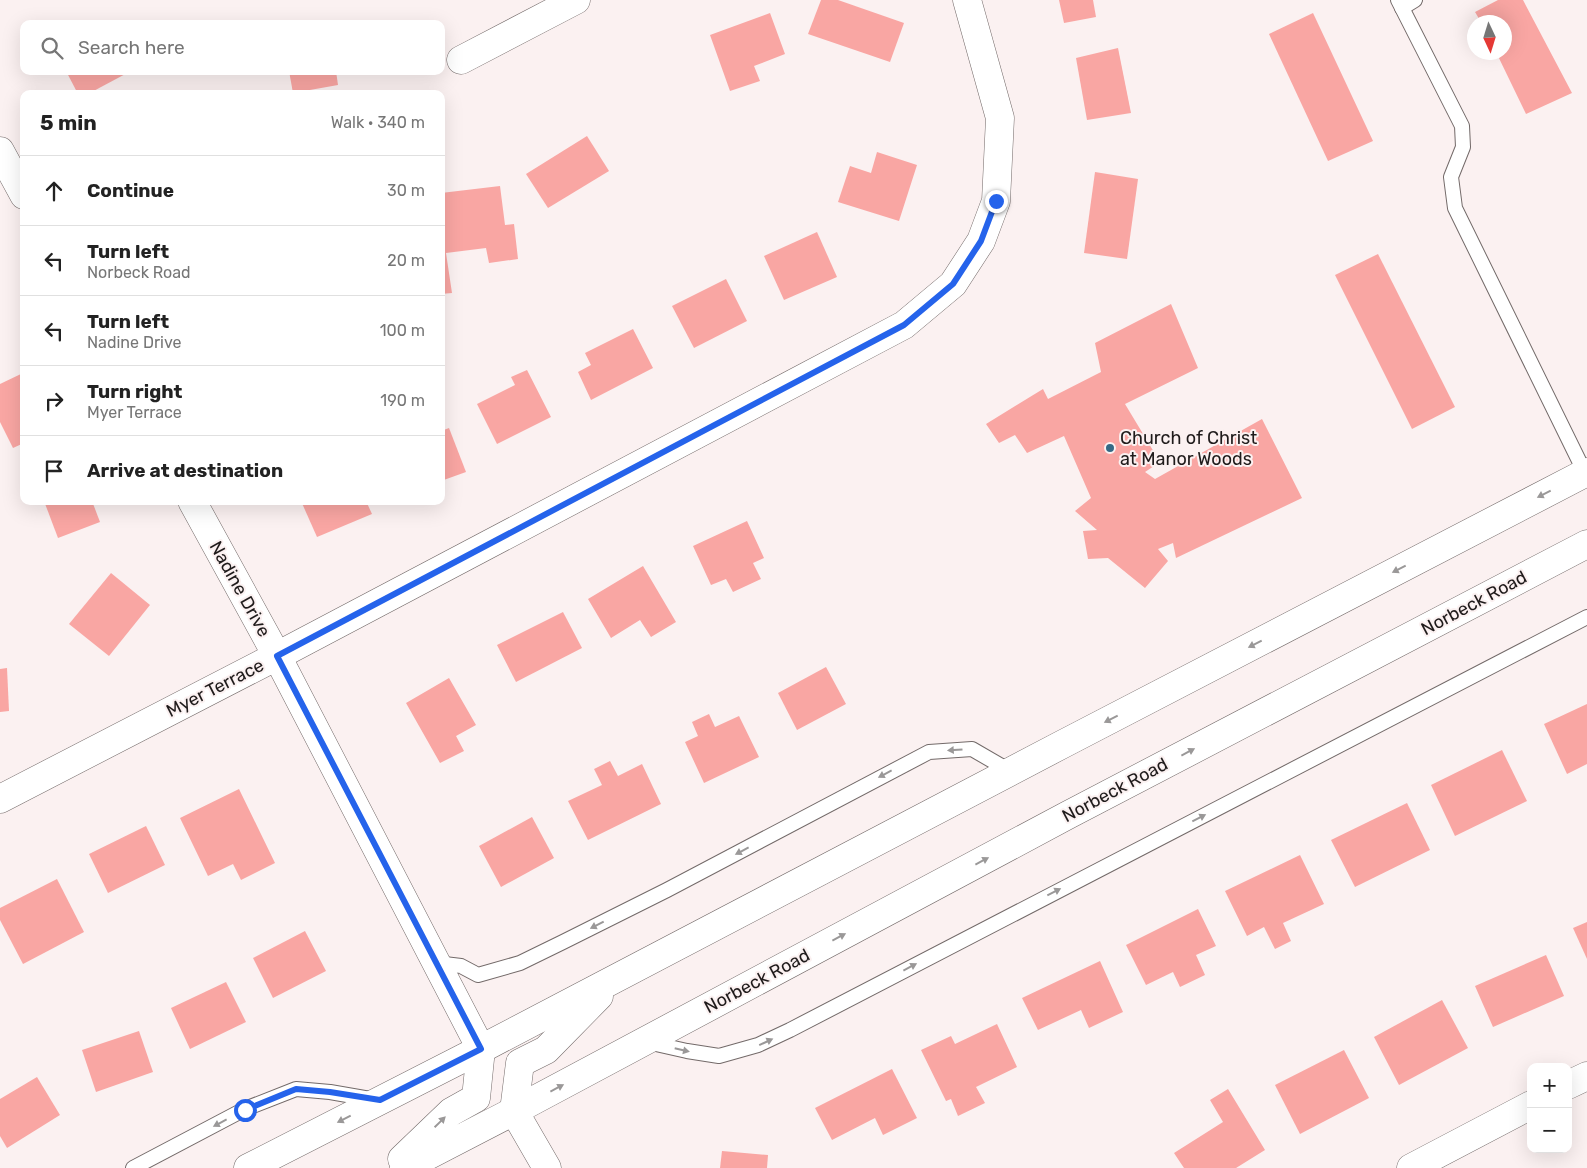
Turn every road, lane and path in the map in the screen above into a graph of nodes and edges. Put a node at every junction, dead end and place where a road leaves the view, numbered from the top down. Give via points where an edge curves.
1 (576, 0) edge
2 (967, 0) edge
3 (1415, 0) edge
4 (1400, 4) edge
5 (461, 60) dead end
6 (0, 151) edge
7 (20, 188) edge
8 (1586, 474) edge
9 (194, 505) edge
10 (1587, 544) edge
11 (1587, 617) edge
12 (277, 656) junction
13 (1010, 772) junction
14 (0, 799) edge
15 (436, 963) junction
16 (618, 977) junction
17 (645, 1041) junction
18 (481, 1049) junction
19 (1587, 1076) edge
20 (1572, 1083) edge
21 (380, 1100) junction
22 (1527, 1107) edge
23 (514, 1111) junction
24 (133, 1168) edge
25 (248, 1168) edge
26 (393, 1168) edge
27 (404, 1168) edge
28 (547, 1168) edge
29 (1412, 1168) edge

1 - 5 main road
2 - 12 main road, Myer Terrace via 1000,118 997,192 981,241 953,284 904,325
3 - 4 lane
4 - 8 lane via 1462,126 1463,147 1451,177 1455,208
6 - 7 main road
8 -> 13 main road
9 - 12 main road, Nadine Drive
17 -> 10 main road, Norbeck Road
17 -> 11 lane via 719,1056 758,1045
12 - 14 main road, Myer Terrace
12 - 15 main road, Nadine Drive
13 -> 15 lane via 972,749 929,752 667,890 520,963 478,974 461,966
13 - 16 main road
15 - 18 main road, Nadine Drive
16 - 18 main road
16 - 23 main road via 546,1050 520,1063
23 -> 17 main road, Norbeck Road
18 - 21 main road
26 -> 18 main road via 451,1112 476,1098
19 - 20 main road
21 -> 24 lane via 296,1089 245,1110
21 -> 25 main road
22 - 29 main road
23 - 27 main road, Norbeck Road
23 - 28 main road

